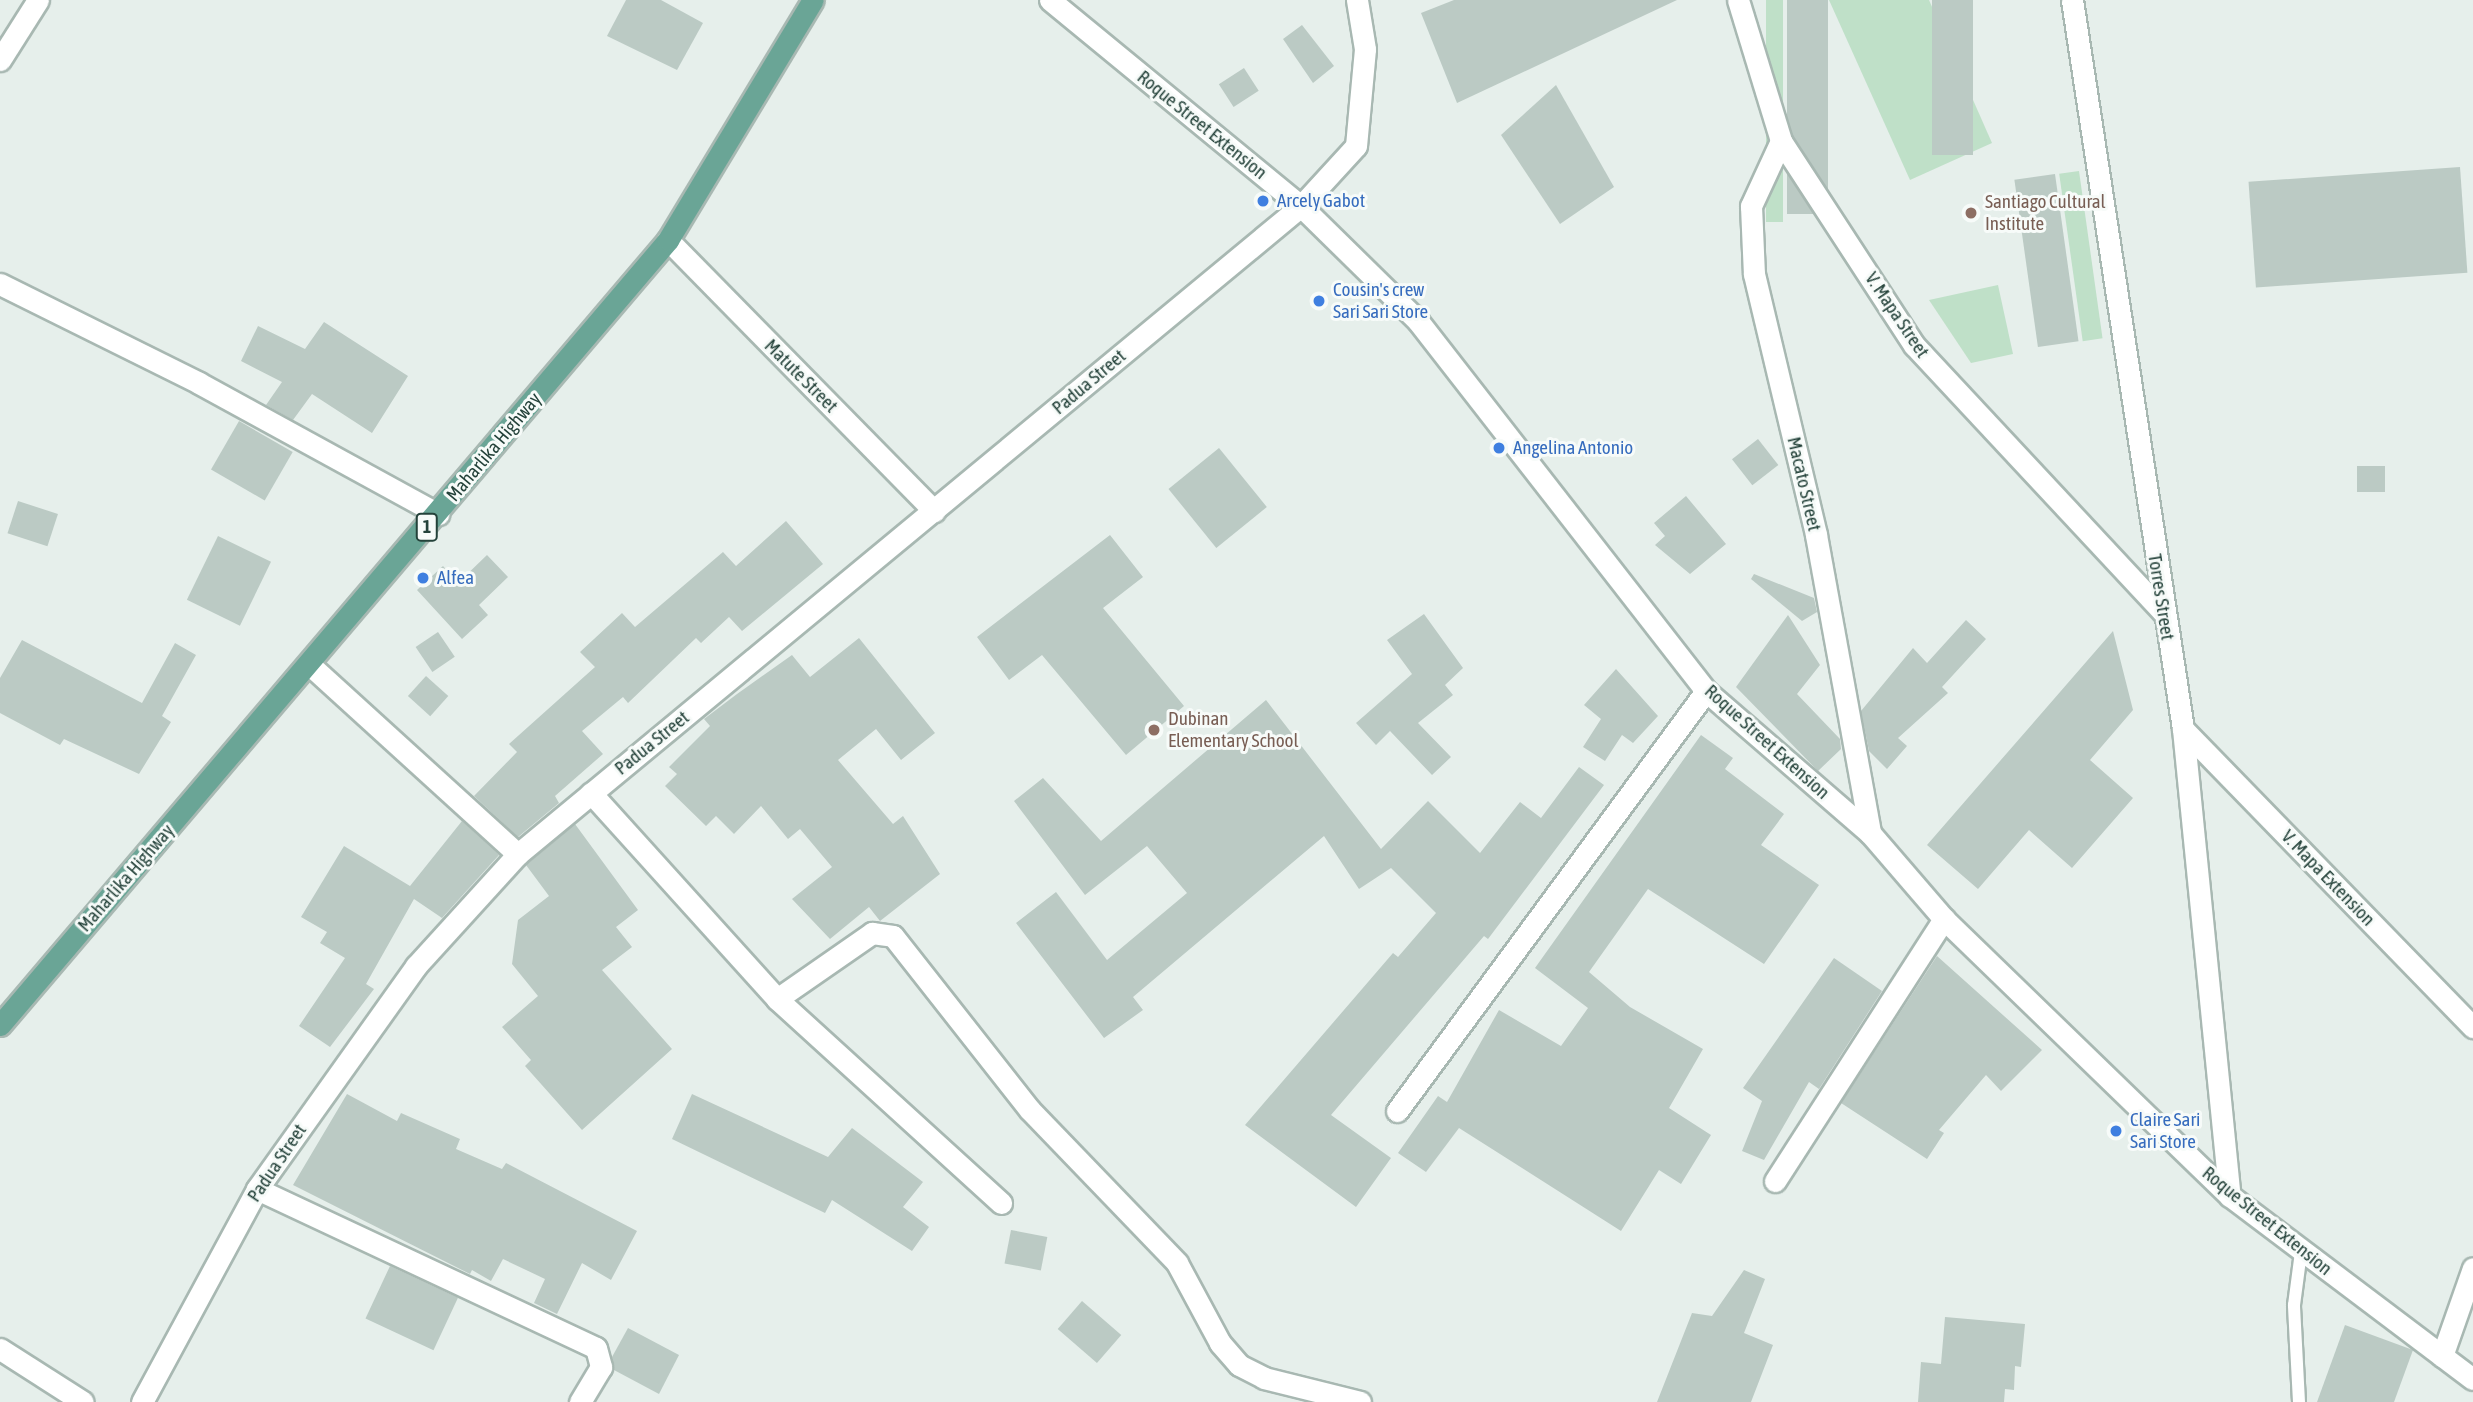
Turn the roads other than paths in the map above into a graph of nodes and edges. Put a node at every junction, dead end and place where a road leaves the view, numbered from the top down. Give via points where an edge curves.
1 (38, 0) edge
2 (813, 0) edge
3 (1050, 0) edge
4 (1357, 0) edge
5 (1738, 0) edge
6 (2072, 0) edge
7 (0, 60) edge
8 (1781, 141) junction
9 (1301, 206) junction
10 (668, 240) junction
11 (0, 284) edge
12 (934, 511) junction
13 (438, 514) junction
14 (2163, 612) junction
15 (310, 665) junction
16 (1706, 691) junction
17 (2183, 729) junction
18 (592, 793) junction
19 (1870, 833) junction
20 (518, 854) junction
21 (1944, 919) junction
22 (777, 999) junction
23 (0, 1025) edge
24 (2473, 1027) edge
25 (1397, 1111) dead end
26 (1775, 1181) dead end
27 (257, 1189) junction
28 (2230, 1196) junction
29 (1001, 1203) dead end
30 (2301, 1252) junction
31 (2473, 1268) edge
32 (0, 1349) edge
33 (2442, 1356) junction
34 (2473, 1379) edge
35 (83, 1402) edge
36 (142, 1402) edge
37 (580, 1402) edge
38 (1360, 1402) edge
39 (2299, 1402) edge

1 - 7 street
2 - 10 main road, Maharlika Highway / 1
3 - 9 street, Roque Street Extension
4 - 9 street, Padua Street via 1365,49 1356,146
5 - 8 street, V. Mapa Street
6 - 14 street, Torres Street
8 - 14 street, V. Mapa Street via 1914,345
8 - 19 street, Macato Street via 1751,206 1754,274 1816,535
9 - 12 street, Padua Street
9 - 16 street, Roque Street Extension via 1418,321
10 - 12 street, Matute Street
10 - 13 main road, Maharlika Highway / 1
11 - 13 street via 199,383
12 - 18 street, Padua Street
13 - 15 main road, Maharlika Highway / 1
14 - 17 street, Torres Street
15 - 20 street
15 - 23 main road, Maharlika Highway / 1
16 - 19 street, Roque Street Extension
16 - 25 street
17 - 24 street, V. Mapa Extension
17 - 28 street, Torres Street
18 - 20 street, Padua Street
18 - 22 street
19 - 21 street, Roque Street Extension
20 - 27 street, Padua Street via 416,966
21 - 26 street
21 - 28 street, Roque Street Extension
22 - 29 street
22 - 38 street via 872,933 893,936 1030,1110 1177,1263 1220,1343 1240,1365 1264,1378
27 - 36 street, Padua Street
27 - 37 street via 596,1348 601,1367
28 - 30 street, Roque Street Extension
30 - 33 street, Roque Street Extension
30 - 39 lane via 2294,1305
31 - 33 street
32 - 35 street
33 - 34 street, Roque Street Extension

